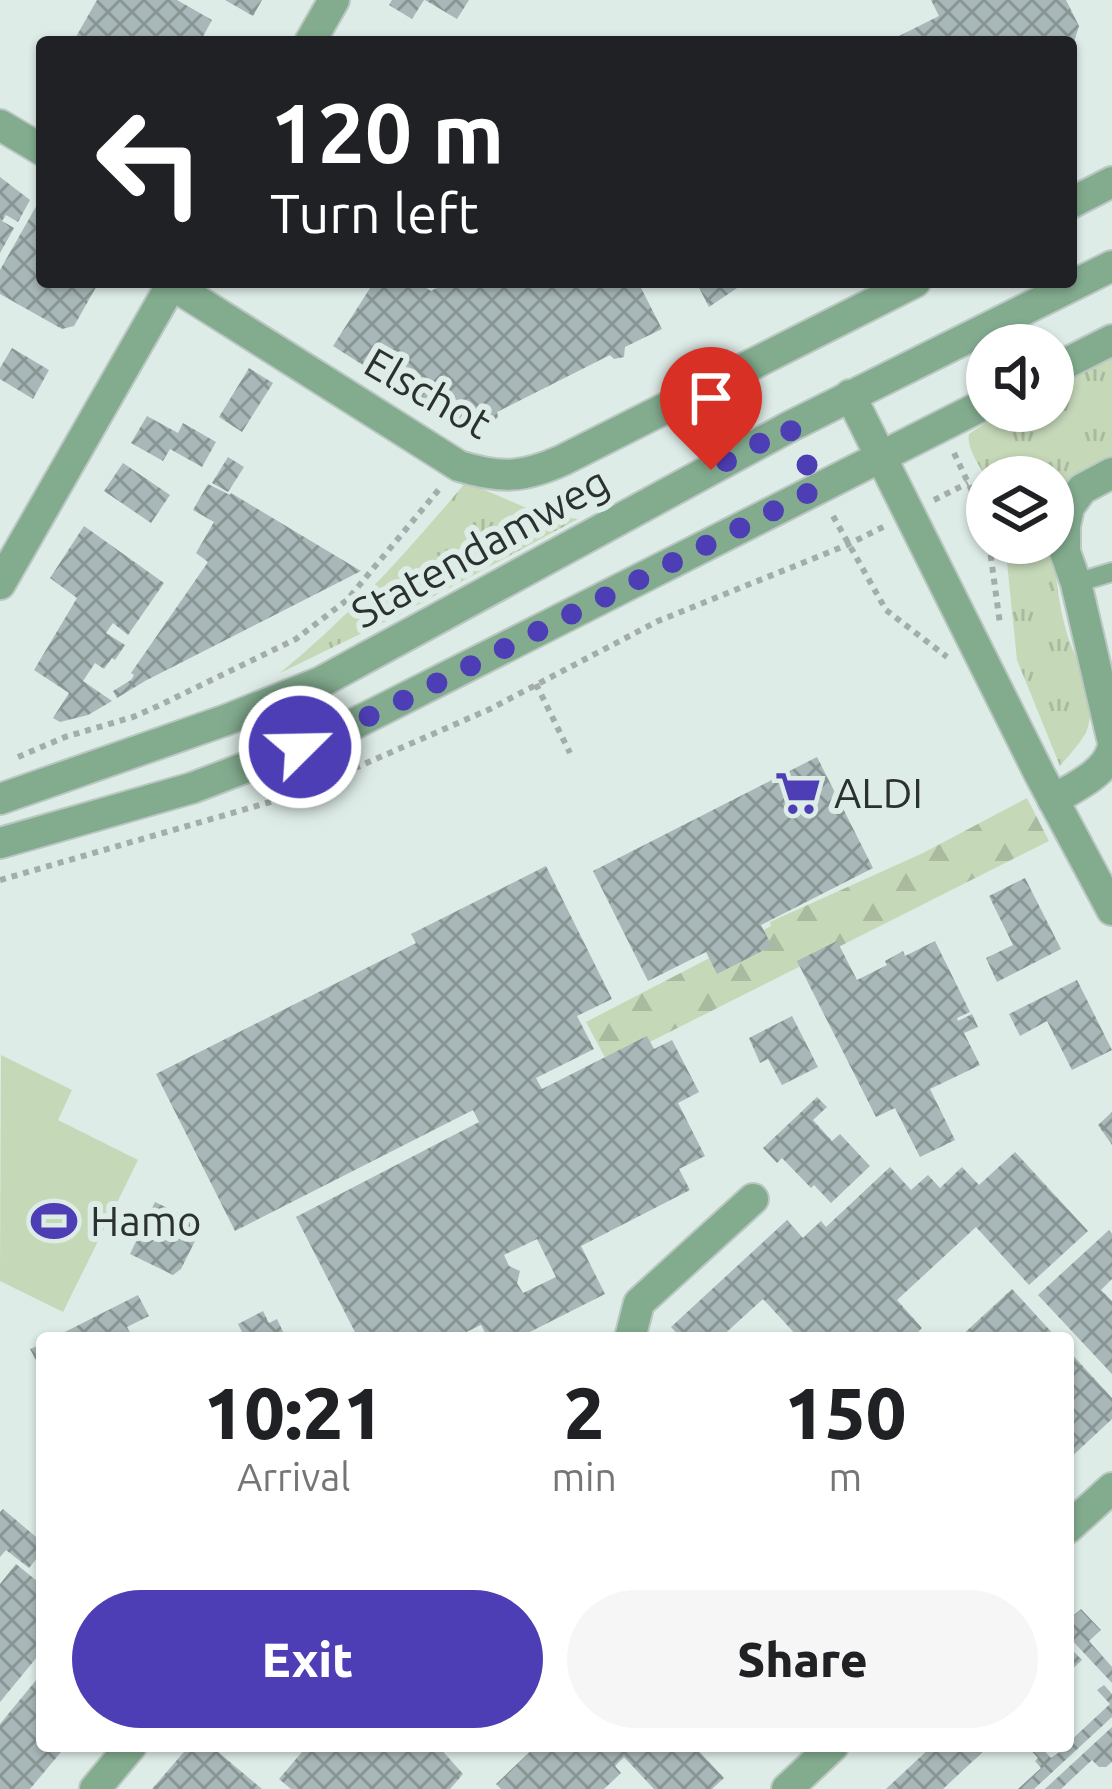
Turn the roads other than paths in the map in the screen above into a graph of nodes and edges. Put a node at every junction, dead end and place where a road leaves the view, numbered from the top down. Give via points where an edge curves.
1 (334, 0) edge
2 (313, 36) edge
3 (0, 125) edge
4 (36, 146) edge
5 (1112, 182) edge
6 (1077, 199) edge
7 (1112, 266) edge
8 (1077, 283) edge
9 (169, 288) edge
10 (180, 288) edge
11 (904, 288) edge
12 (1067, 288) edge
13 (1112, 340) edge
14 (1074, 359) edge
15 (850, 395) junction
16 (966, 414) edge
17 (881, 457) junction
18 (1109, 482) edge
19 (1112, 572) edge
20 (1076, 583) junction
21 (0, 584) edge
22 (1112, 737) edge
23 (1112, 750) edge
24 (0, 799) edge
25 (1053, 800) junction
26 (4, 832) edge
27 (1112, 910) edge
28 (753, 1198) dead end
29 (631, 1332) edge
30 (1112, 1488) edge
31 (1074, 1523) edge
32 (126, 1752) edge
33 (827, 1752) edge
34 (95, 1789) edge
35 (787, 1789) edge

1 - 2 street
3 - 4 street
5 - 6 street
7 - 8 street, Statendamweg
9 - 21 street
10 - 11 street, Elschot via 459,466 513,476 536,472
12 - 15 street, Statendamweg
13 - 14 street
15 - 17 street
15 - 24 street, Statendamweg via 320,682
16 - 17 street
17 - 25 street
17 - 26 street via 336,733 192,788
18 - 20 street via 1082,489 1069,507 1065,552
19 - 20 lane
20 - 22 street
23 - 25 street via 1097,772
25 - 27 street
28 - 29 street via 638,1304
30 - 31 street
32 - 34 street
33 - 35 street

